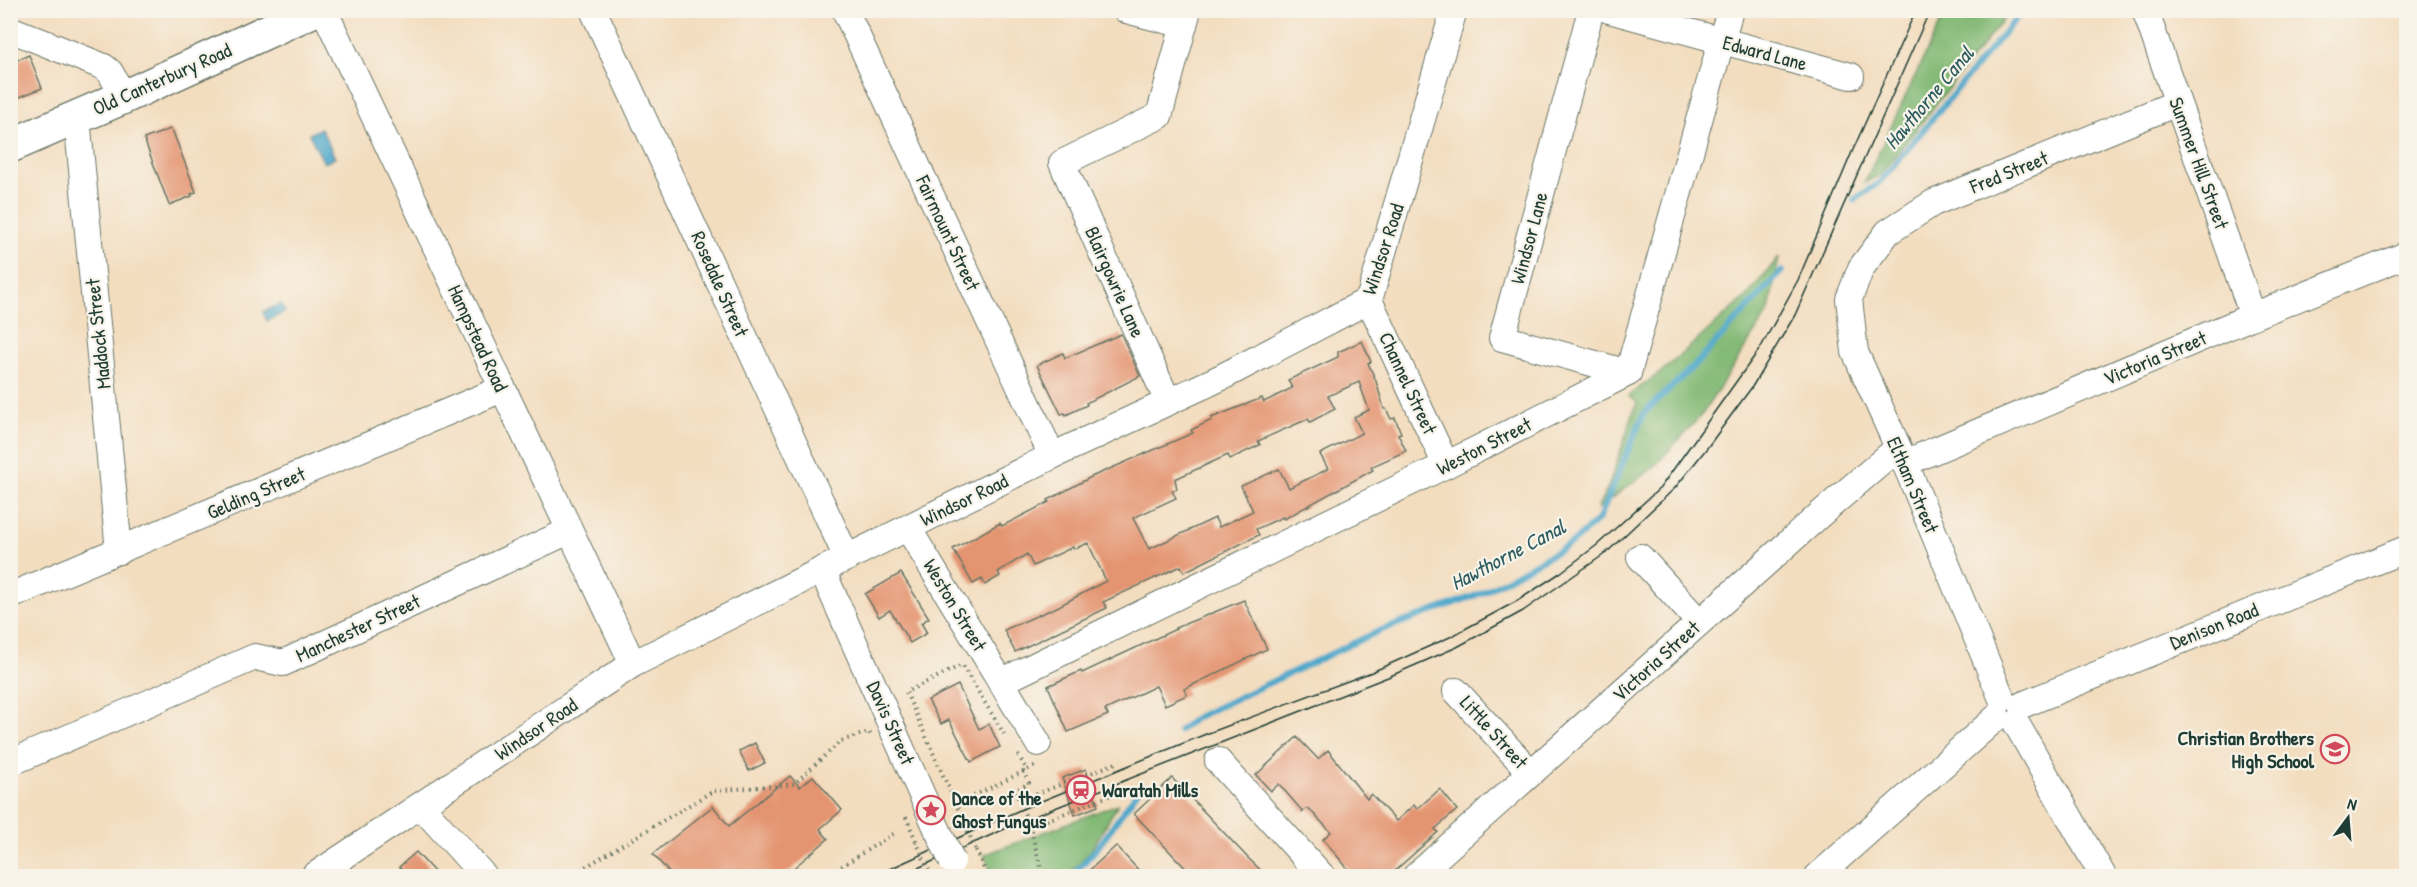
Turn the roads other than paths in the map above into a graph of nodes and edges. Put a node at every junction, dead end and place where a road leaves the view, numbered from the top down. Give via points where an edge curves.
1 (314, 10) edge
2 (324, 10) edge
3 (593, 10) edge
4 (845, 10) edge
5 (1126, 10) edge
6 (1454, 10) edge
7 (1591, 10) edge
8 (1609, 10) edge
9 (1730, 10) edge
10 (2145, 10) edge
11 (1186, 18) edge
12 (10, 29) edge
13 (1721, 41) junction
14 (1851, 76) dead end
15 (124, 97) junction
16 (2177, 103) junction
17 (77, 118) junction
18 (10, 146) edge
19 (2406, 255) edge
20 (1861, 268) joint
21 (1369, 300) junction
22 (2253, 316) junction
23 (1628, 373) junction
24 (502, 389) junction
25 (1168, 402) junction
26 (1052, 456) junction
27 (1901, 456) junction
28 (1446, 465) junction
29 (908, 528) junction
30 (569, 531) junction
31 (2406, 549) edge
32 (119, 551) junction
33 (1640, 557) dead end
34 (847, 558) junction
35 (822, 570) junction
36 (10, 596) edge
37 (1699, 622) junction
38 (633, 664) junction
39 (1001, 681) junction
40 (1456, 691) dead end
41 (2009, 711) junction
42 (1026, 747) road end
43 (1218, 761) dead end
44 (10, 763) edge
45 (1531, 773) junction
46 (421, 806) junction
47 (956, 869) edge
48 (314, 876) edge
49 (483, 876) edge
50 (1322, 876) edge
51 (1416, 876) edge
52 (1818, 876) edge
53 (2103, 876) edge

1 - 15 main road, Old Canterbury Road
2 - 24 street, Hampstead Road
3 - 34 street, Rosedale Street
4 - 26 street, Fairmount Street
5 - 11 street
6 - 21 street, Windsor Road
7 - 23 street, Windsor Lane via 1502,338
8 - 13 street, Edward Lane
9 - 13 street
10 - 16 street, Summer Hill Street
11 - 25 street, Blairgowrie Lane via 1158,116 1062,163
12 - 15 street via 104,67
13 - 14 street, Edward Lane
13 - 23 street
15 - 17 main road, Old Canterbury Road
16 - 20 street, Fred Street via 1933,203 1888,232
16 - 22 street, Summer Hill Street
17 - 18 main road, Old Canterbury Road
17 - 32 street, Maddock Street
19 - 22 street, Victoria Street
20 - 27 street, Eltham Street via 1849,299 1855,352
21 - 25 street, Windsor Road
21 - 28 street, Channel Street
22 - 27 street, Victoria Street
23 - 28 street, Weston Street
24 - 30 street, Hampstead Road
24 - 32 street, Gelding Street
25 - 26 street, Windsor Road
26 - 29 street, Windsor Road
27 - 37 street, Victoria Street via 1824,511
27 - 41 street, Eltham Street
28 - 39 street, Weston Street
29 - 34 street, Windsor Road
29 - 39 street, Weston Street
30 - 38 street, Hampstead Road
30 - 44 street, Manchester Street via 283,663 255,657
31 - 41 street, Denison Road
32 - 36 street, Gelding Street
33 - 37 street
34 - 35 street, Windsor Road
35 - 38 street, Windsor Road
35 - 47 street, Davis Street, bridge via 927,836
37 - 45 street, Victoria Street
38 - 46 street, Windsor Road
39 - 42 street, Weston Street
40 - 45 street, Little Street
41 - 52 street, Denison Road
41 - 53 street, Eltham Street
43 - 50 street
45 - 51 street, Victoria Street
46 - 48 street, Windsor Road
46 - 49 street

